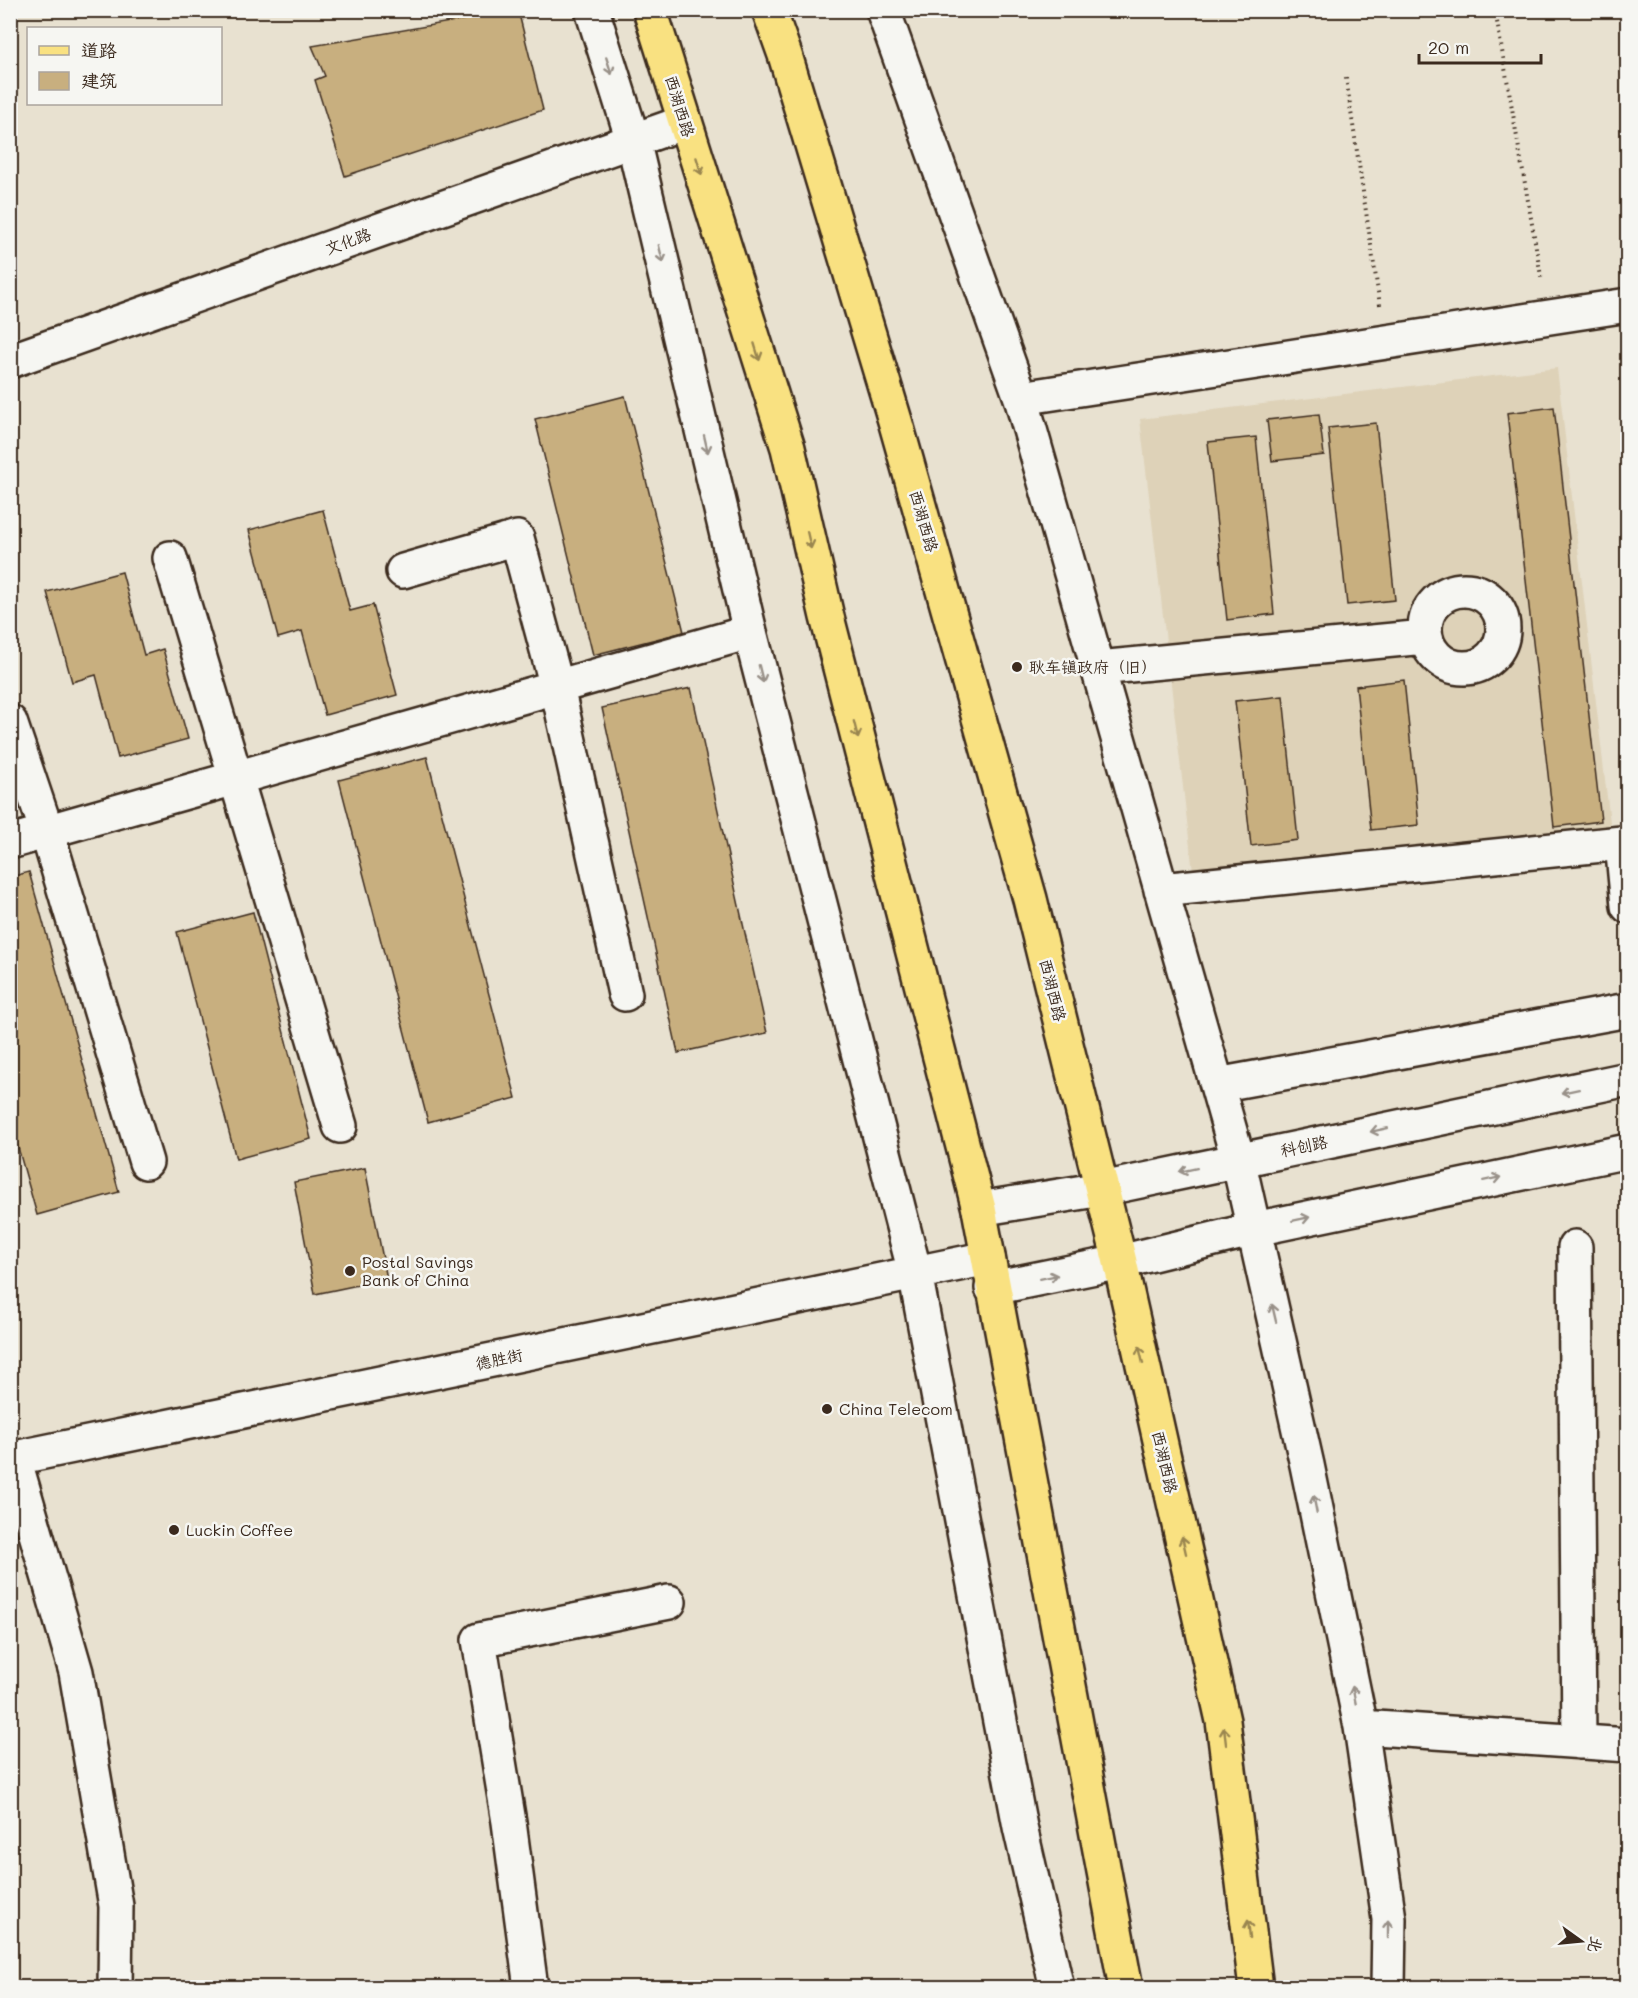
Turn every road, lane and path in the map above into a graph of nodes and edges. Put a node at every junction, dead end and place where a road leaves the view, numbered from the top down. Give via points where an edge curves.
1 (592, 10) edge
2 (650, 10) edge
3 (769, 10) edge
4 (883, 10) edge
5 (1496, 10) edge
6 (1346, 78) dead end
7 (685, 122) junction
8 (633, 140) junction
9 (1628, 305) edge
10 (1545, 318) junction
11 (1385, 342) junction
12 (10, 361) edge
13 (1021, 398) junction
14 (170, 558) dead end
15 (402, 571) dead end
16 (750, 632) junction
17 (1425, 637) dead end
18 (1098, 668) junction
19 (557, 687) junction
20 (10, 722) edge
21 (236, 778) junction
22 (47, 832) junction
23 (10, 842) edge
24 (1161, 890) junction
25 (1628, 906) edge
26 (625, 994) dead end
27 (1628, 1010) edge
28 (1628, 1079) edge
29 (1217, 1085) junction
30 (340, 1126) dead end
31 (1628, 1151) edge
32 (1238, 1159) junction
33 (146, 1162) dead end
34 (1102, 1189) junction
35 (979, 1209) junction
36 (1255, 1228) junction
37 (1575, 1247) dead end
38 (1120, 1262) junction
39 (915, 1273) junction
40 (990, 1274) junction
41 (12, 1458) edge
42 (669, 1602) dead end
43 (1361, 1727) junction
44 (1579, 1742) junction
45 (1628, 1745) edge
46 (115, 1988) edge
47 (531, 1988) edge
48 (1057, 1988) edge
49 (1126, 1988) edge
50 (1256, 1988) edge
51 (1388, 1988) edge

1 -> 8 street
2 - 7 main road, 西湖西路
3 - 34 main road, 西湖西路 via 903,447 1030,899
4 - 13 street
5 - 10 path
6 - 11 path
7 - 8 street, 文化路
7 -> 35 main road, 西湖西路 via 788,448 827,617
8 - 12 street, 文化路
8 -> 16 street
9 - 10 street
10 - 11 street
11 - 13 street
13 - 18 street
14 - 21 street
15 - 19 street via 517,538
16 - 19 street
16 -> 39 street
17 - 18 street
18 - 24 street
19 - 21 street
19 - 26 street
20 - 22 street
21 - 22 street
21 - 30 street
22 - 23 street
22 - 33 street
24 - 25 street via 1622,843
24 - 29 street
27 - 29 street
28 -> 32 street, 科创路
29 - 32 street
36 -> 31 street
32 -> 34 street, 科创路
32 - 36 street
34 - 35 street, 科创路
34 - 38 main road, 西湖西路
35 - 40 main road, 西湖西路
36 - 38 street
43 -> 36 street
37 - 44 street
40 -> 38 street
50 -> 38 main road, 西湖西路 via 1224,1721
39 - 40 street, 德胜街
39 - 41 street, 德胜街
39 - 48 street via 1020,1827
40 - 49 main road, 西湖西路
41 - 46 street via 76,1672 116,1906
42 - 47 street via 479,1640
43 - 44 street
51 -> 43 street via 1389,1919
44 - 45 street

